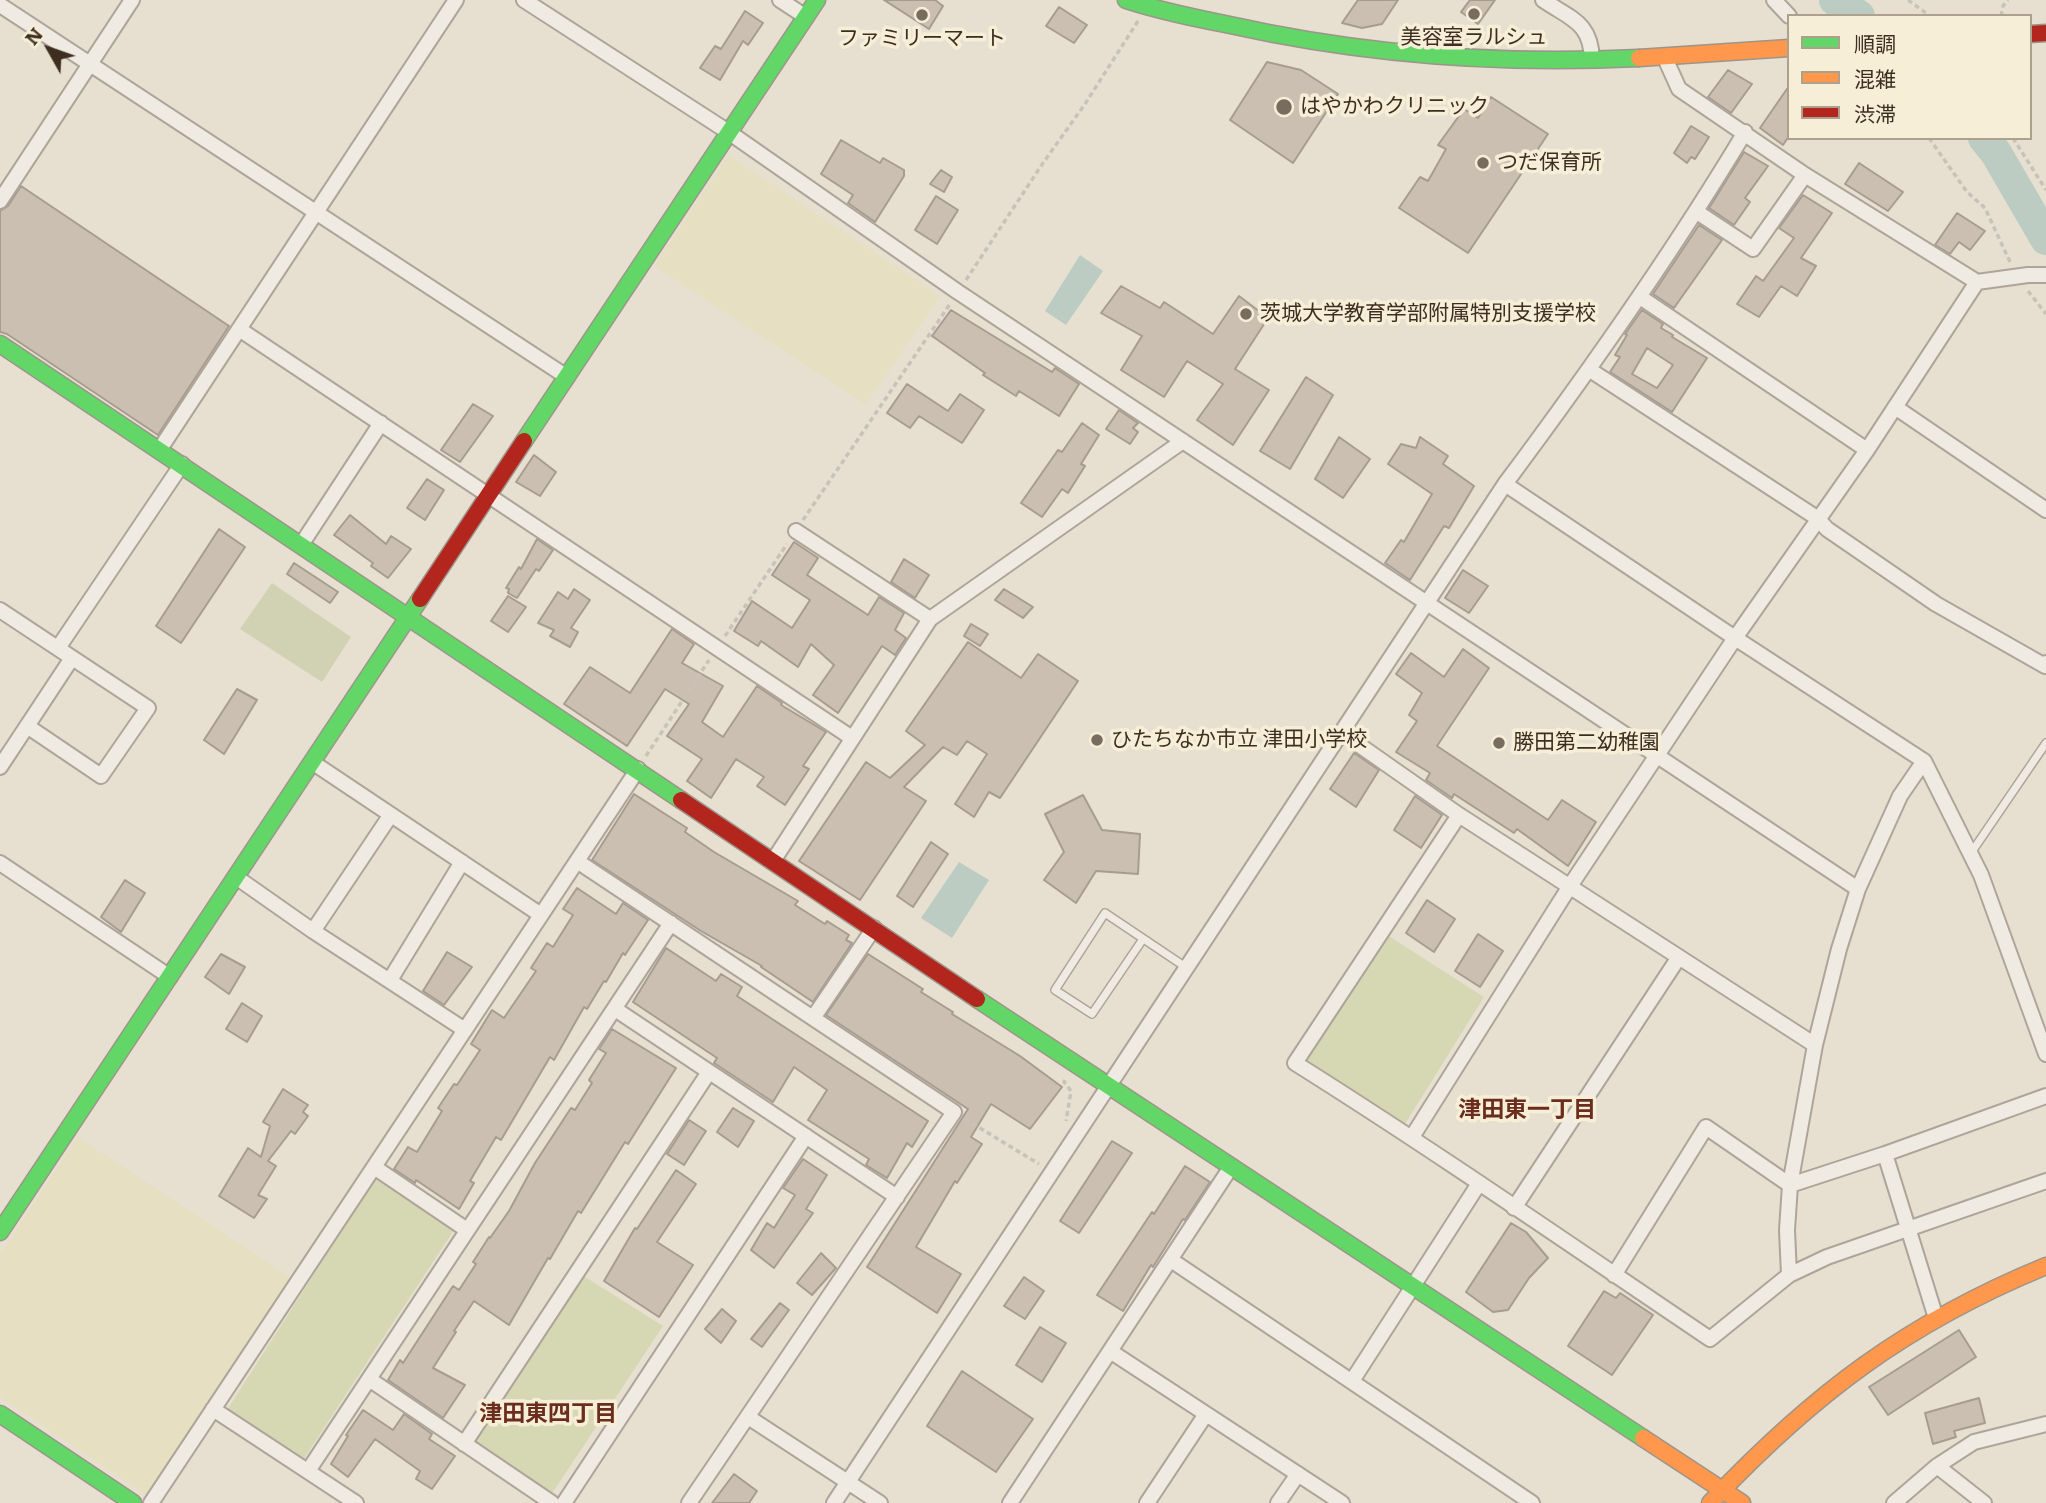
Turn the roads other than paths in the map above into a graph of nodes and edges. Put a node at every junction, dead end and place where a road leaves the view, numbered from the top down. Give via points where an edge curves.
1 (132, 0) edge
2 (456, 0) edge
3 (524, 0) edge
4 (780, 0) edge
5 (817, 0) edge
6 (1126, 0) edge
7 (1543, 0) edge
8 (1774, 0) edge
9 (1146, 3) edge
10 (0, 5) edge
11 (1787, 14) edge
12 (806, 17) junction
13 (1787, 48) edge
14 (1664, 56) junction
15 (1592, 60) junction
16 (90, 64) junction
17 (1745, 132) junction
18 (730, 133) junction
19 (1805, 175) junction
20 (0, 201) edge
21 (316, 212) junction
22 (1697, 212) junction
23 (2046, 275) edge
24 (1977, 282) junction
25 (1640, 297) junction
26 (239, 329) junction
27 (0, 344) edge
28 (1590, 370) junction
29 (567, 377) junction
30 (1895, 407) junction
31 (381, 423) junction
32 (1183, 441) junction
33 (160, 449) junction
34 (1867, 450) junction
35 (182, 464) junction
36 (1505, 484) junction
37 (489, 494) junction
38 (2046, 510) edge
39 (1817, 518) junction
40 (796, 531) dead end
41 (301, 545) junction
42 (1427, 603) junction
43 (0, 610) edge
44 (408, 618) junction
45 (930, 619) junction
46 (1735, 638) junction
47 (58, 648) junction
48 (72, 658) junction
49 (2046, 663) edge
50 (27, 726) junction
51 (1342, 733) junction
52 (852, 738) junction
53 (2046, 743) edge
54 (1657, 755) junction
55 (1924, 761) junction
56 (312, 762) junction
57 (0, 766) edge
58 (638, 769) junction
59 (1460, 815) junction
60 (390, 816) junction
61 (1970, 853) junction
62 (577, 861) junction
63 (773, 861) junction
64 (462, 862) junction
65 (0, 863) edge
66 (236, 877) junction
67 (1570, 887) junction
68 (1858, 889) junction
69 (541, 915) junction
70 (671, 923) junction
71 (874, 928) junction
72 (313, 931) junction
73 (1143, 939) junction
74 (1679, 957) junction
75 (1187, 968) junction
76 (170, 977) junction
77 (390, 980) junction
78 (615, 1009) junction
79 (813, 1018) junction
80 (465, 1030) junction
81 (1815, 1045) junction
82 (2046, 1054) edge
83 (709, 1072) junction
84 (1109, 1087) junction
85 (2046, 1096) edge
86 (806, 1136) junction
87 (1412, 1137) junction
88 (1885, 1154) junction
89 (374, 1167) junction
90 (1231, 1167) junction
91 (2046, 1181) edge
92 (1478, 1185) junction
93 (1790, 1185) junction
94 (897, 1197) junction
95 (1514, 1208) junction
96 (467, 1230) junction
97 (1907, 1230) junction
98 (0, 1232) edge
99 (1171, 1260) junction
100 (2046, 1266) edge
101 (1614, 1275) junction
102 (1789, 1275) junction
103 (1412, 1287) junction
104 (1936, 1318) junction
105 (1110, 1351) junction
106 (369, 1379) junction
107 (1352, 1381) junction
108 (213, 1409) junction
109 (0, 1414) edge
110 (1206, 1414) junction
111 (748, 1417) junction
112 (2046, 1424) edge
113 (464, 1444) junction
114 (1937, 1466) junction
115 (307, 1471) junction
116 (1297, 1474) junction
117 (848, 1482) junction
118 (1722, 1489) junction
119 (133, 1503) edge
120 (150, 1503) edge
121 (356, 1503) edge
122 (552, 1503) edge
123 (564, 1503) edge
124 (689, 1503) edge
125 (834, 1503) edge
126 (880, 1503) edge
127 (1010, 1503) edge
128 (1147, 1503) edge
129 (1278, 1503) edge
130 (1342, 1503) edge
131 (1532, 1503) edge
132 (1710, 1503) edge
133 (1742, 1503) edge
134 (1894, 1503) edge
135 (1984, 1503) edge

1 - 16 street
2 - 21 street
3 - 18 street
4 - 12 street
5 - 12 street
6 - 9 street
7 - 15 street via 1585,28
8 - 11 street
9 - 15 street via 1284,37 1368,51 1484,60
10 - 16 street
12 - 18 street
13 - 14 street
14 - 15 street
14 - 17 street via 1679,89
16 - 20 street
16 - 21 street
17 - 19 street
17 - 22 street
18 - 29 street
18 - 32 street
19 - 22 street via 1753,249
19 - 24 street
21 - 26 street
21 - 29 street
22 - 25 street
23 - 24 street
24 - 30 street
25 - 28 street
25 - 34 street
26 - 31 street
26 - 33 street
27 - 33 street
28 - 36 street
28 - 39 street
29 - 37 street
30 - 34 street
30 - 38 street
31 - 37 street
31 - 41 street
32 - 42 street
32 - 45 street
33 - 35 street
34 - 39 street
35 - 41 street
35 - 47 street
36 - 42 street
36 - 46 street
37 - 44 street
37 - 52 street
39 - 46 street
39 - 49 street via 1936,604
40 - 45 street
41 - 44 street
42 - 51 street
42 - 54 street
43 - 47 street
44 - 56 street
44 - 58 street
45 - 52 street
46 - 54 street
46 - 55 street
47 - 48 street
48 - 50 street
48 - 50 street via 148,708 101,776
50 - 57 street
51 - 59 street
51 - 75 street
52 - 63 street
53 - 61 lane
54 - 67 street
54 - 68 street
55 - 61 street
55 - 68 street via 1900,796
56 - 60 street
56 - 66 street
58 - 62 street
58 - 63 street
59 - 67 street
59 - 87 street via 1294,1063
60 - 64 street
60 - 72 street
61 - 82 street
62 - 69 street
62 - 70 street
63 - 71 street
64 - 69 street
64 - 77 street
65 - 76 street
66 - 72 street
66 - 76 street
67 - 74 street
67 - 87 street
68 - 81 street
69 - 80 street
70 - 78 street
70 - 79 street
71 - 79 street
71 - 84 street
72 - 77 street
73 - 73 lane via 1105,914 1055,990 1092,1014
73 - 75 lane
74 - 81 street
74 - 95 street
75 - 84 street
76 - 98 street
77 - 80 street
78 - 83 street
78 - 96 street
79 - 94 street via 954,1112
80 - 89 street
81 - 93 street
83 - 86 street
83 - 113 street
84 - 90 street
84 - 117 street
85 - 88 street
86 - 94 street
86 - 123 street
87 - 92 street
88 - 93 street
88 - 97 street
89 - 96 street
89 - 108 street
90 - 99 street
90 - 103 street
91 - 97 street
92 - 95 street
92 - 103 street
93 - 101 street via 1706,1127
93 - 102 street
94 - 111 street
95 - 101 street
96 - 106 street
97 - 102 street
97 - 104 street
99 - 105 street
99 - 107 street
100 - 104 street
101 - 102 street via 1710,1339
103 - 107 street
103 - 118 street
104 - 118 street via 1857,1367 1804,1408
105 - 110 street
105 - 127 street
106 - 113 street
106 - 115 street
107 - 131 street
108 - 115 street
108 - 120 street
109 - 119 street
110 - 116 street
110 - 128 street
111 - 117 street
111 - 124 street
112 - 114 street via 1974,1442
113 - 122 street
114 - 134 street
114 - 135 street
115 - 121 street
116 - 129 street
116 - 130 street
117 - 125 street
117 - 126 street
118 - 132 street
118 - 133 street

